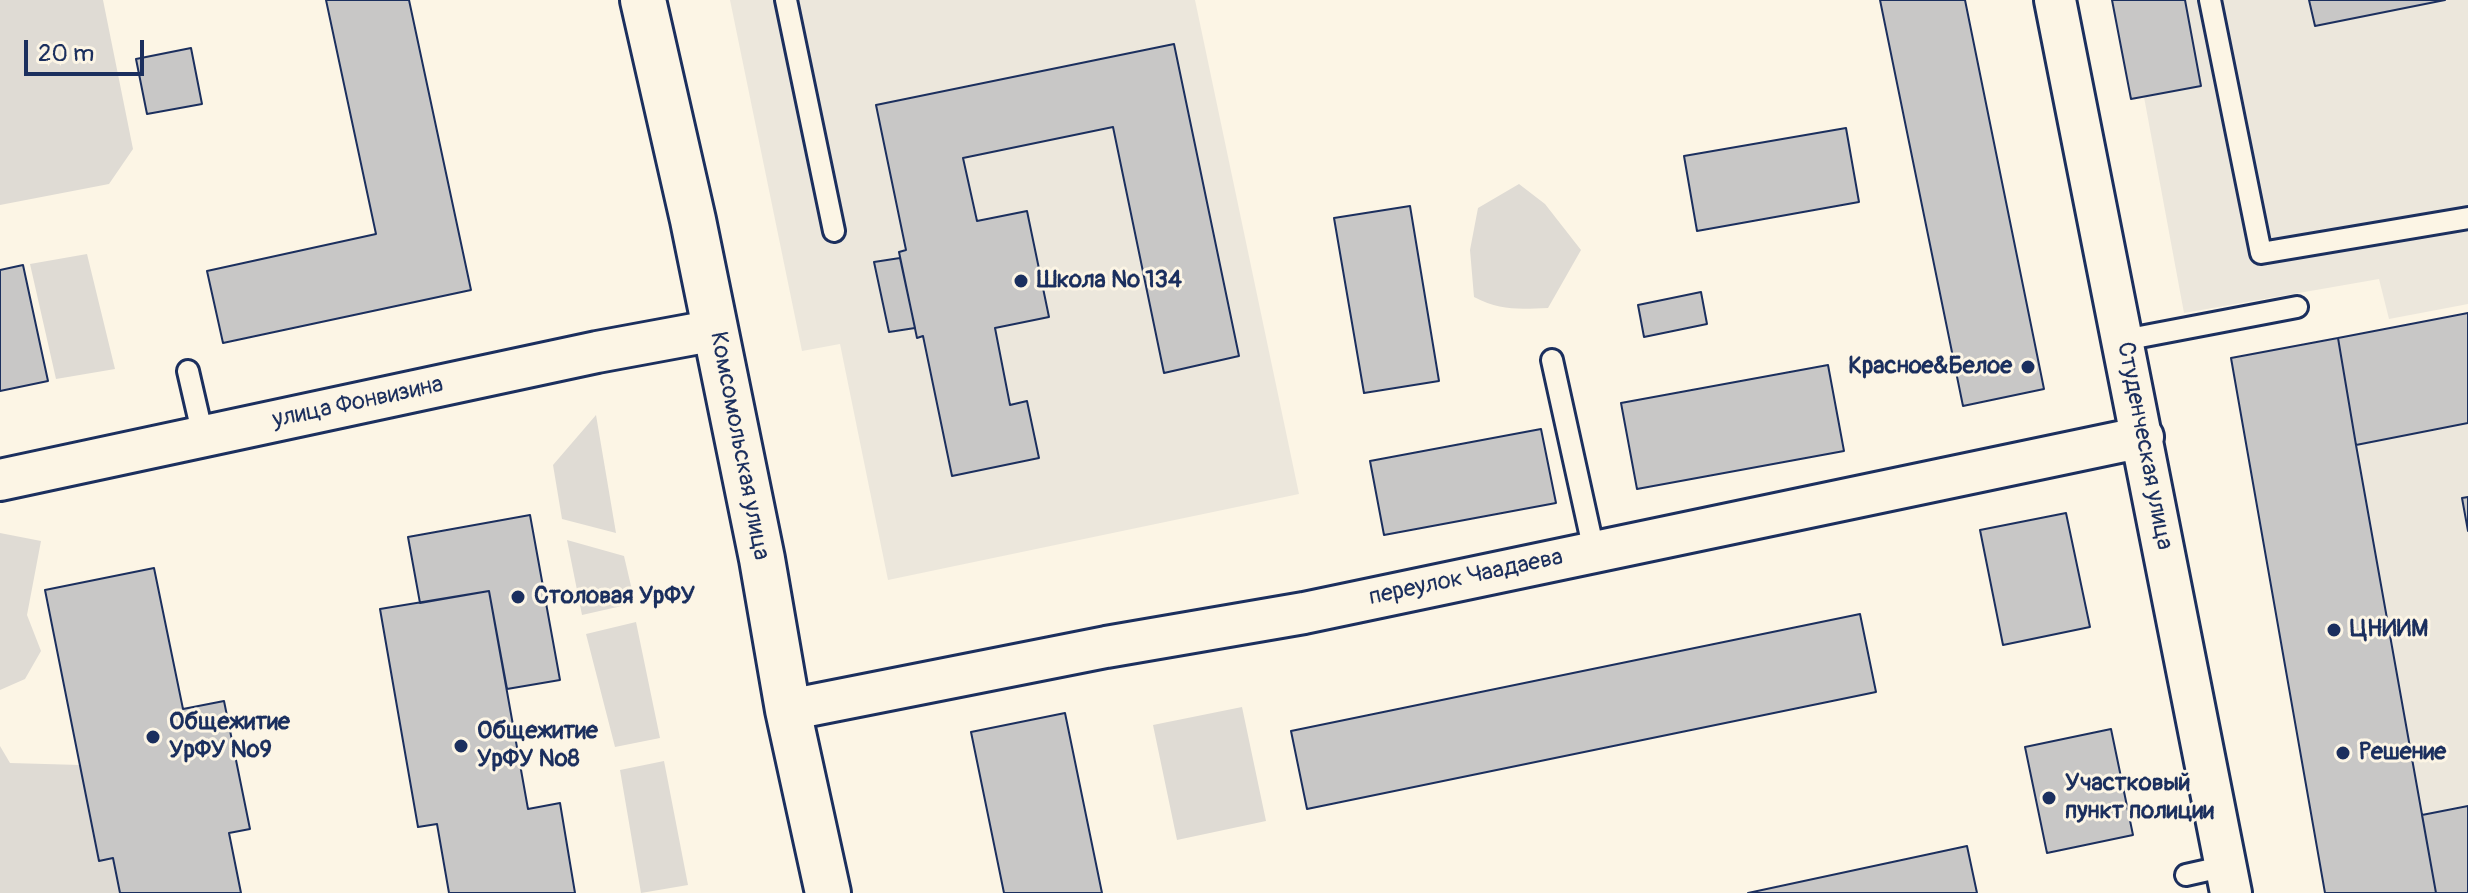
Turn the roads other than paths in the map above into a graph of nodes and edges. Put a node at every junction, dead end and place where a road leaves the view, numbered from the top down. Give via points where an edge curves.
1 (643, 0) edge
2 (786, 0) edge
3 (2055, 0) edge
4 (2210, 0) edge
5 (2468, 218) edge
6 (834, 231) dead end
7 (2297, 307) dead end
8 (716, 330) junction
9 (2124, 340) junction
10 (1552, 360) dead end
11 (188, 371) dead end
12 (203, 436) junction
13 (2143, 437) junction
14 (0, 480) edge
15 (1594, 551) junction
16 (788, 710) junction
17 (2186, 875) dead end
18 (2229, 880) edge
19 (828, 893) edge

1 - 8 main road, Комсомольская улица
2 - 6 lane
3 - 9 street, Студенческая улица
4 - 5 lane via 2261,253
7 - 9 lane
8 - 12 street, улица Фонвизина
8 - 16 main road, Комсомольская улица
9 - 13 street, Студенческая улица
10 - 15 lane
11 - 12 lane
12 - 14 street, улица Фонвизина
13 - 15 street, переулок Чаадаева
13 - 18 street, Студенческая улица
15 - 16 street, переулок Чаадаева via 1304,613
16 - 19 main road, Комсомольская улица
17 - 18 lane

